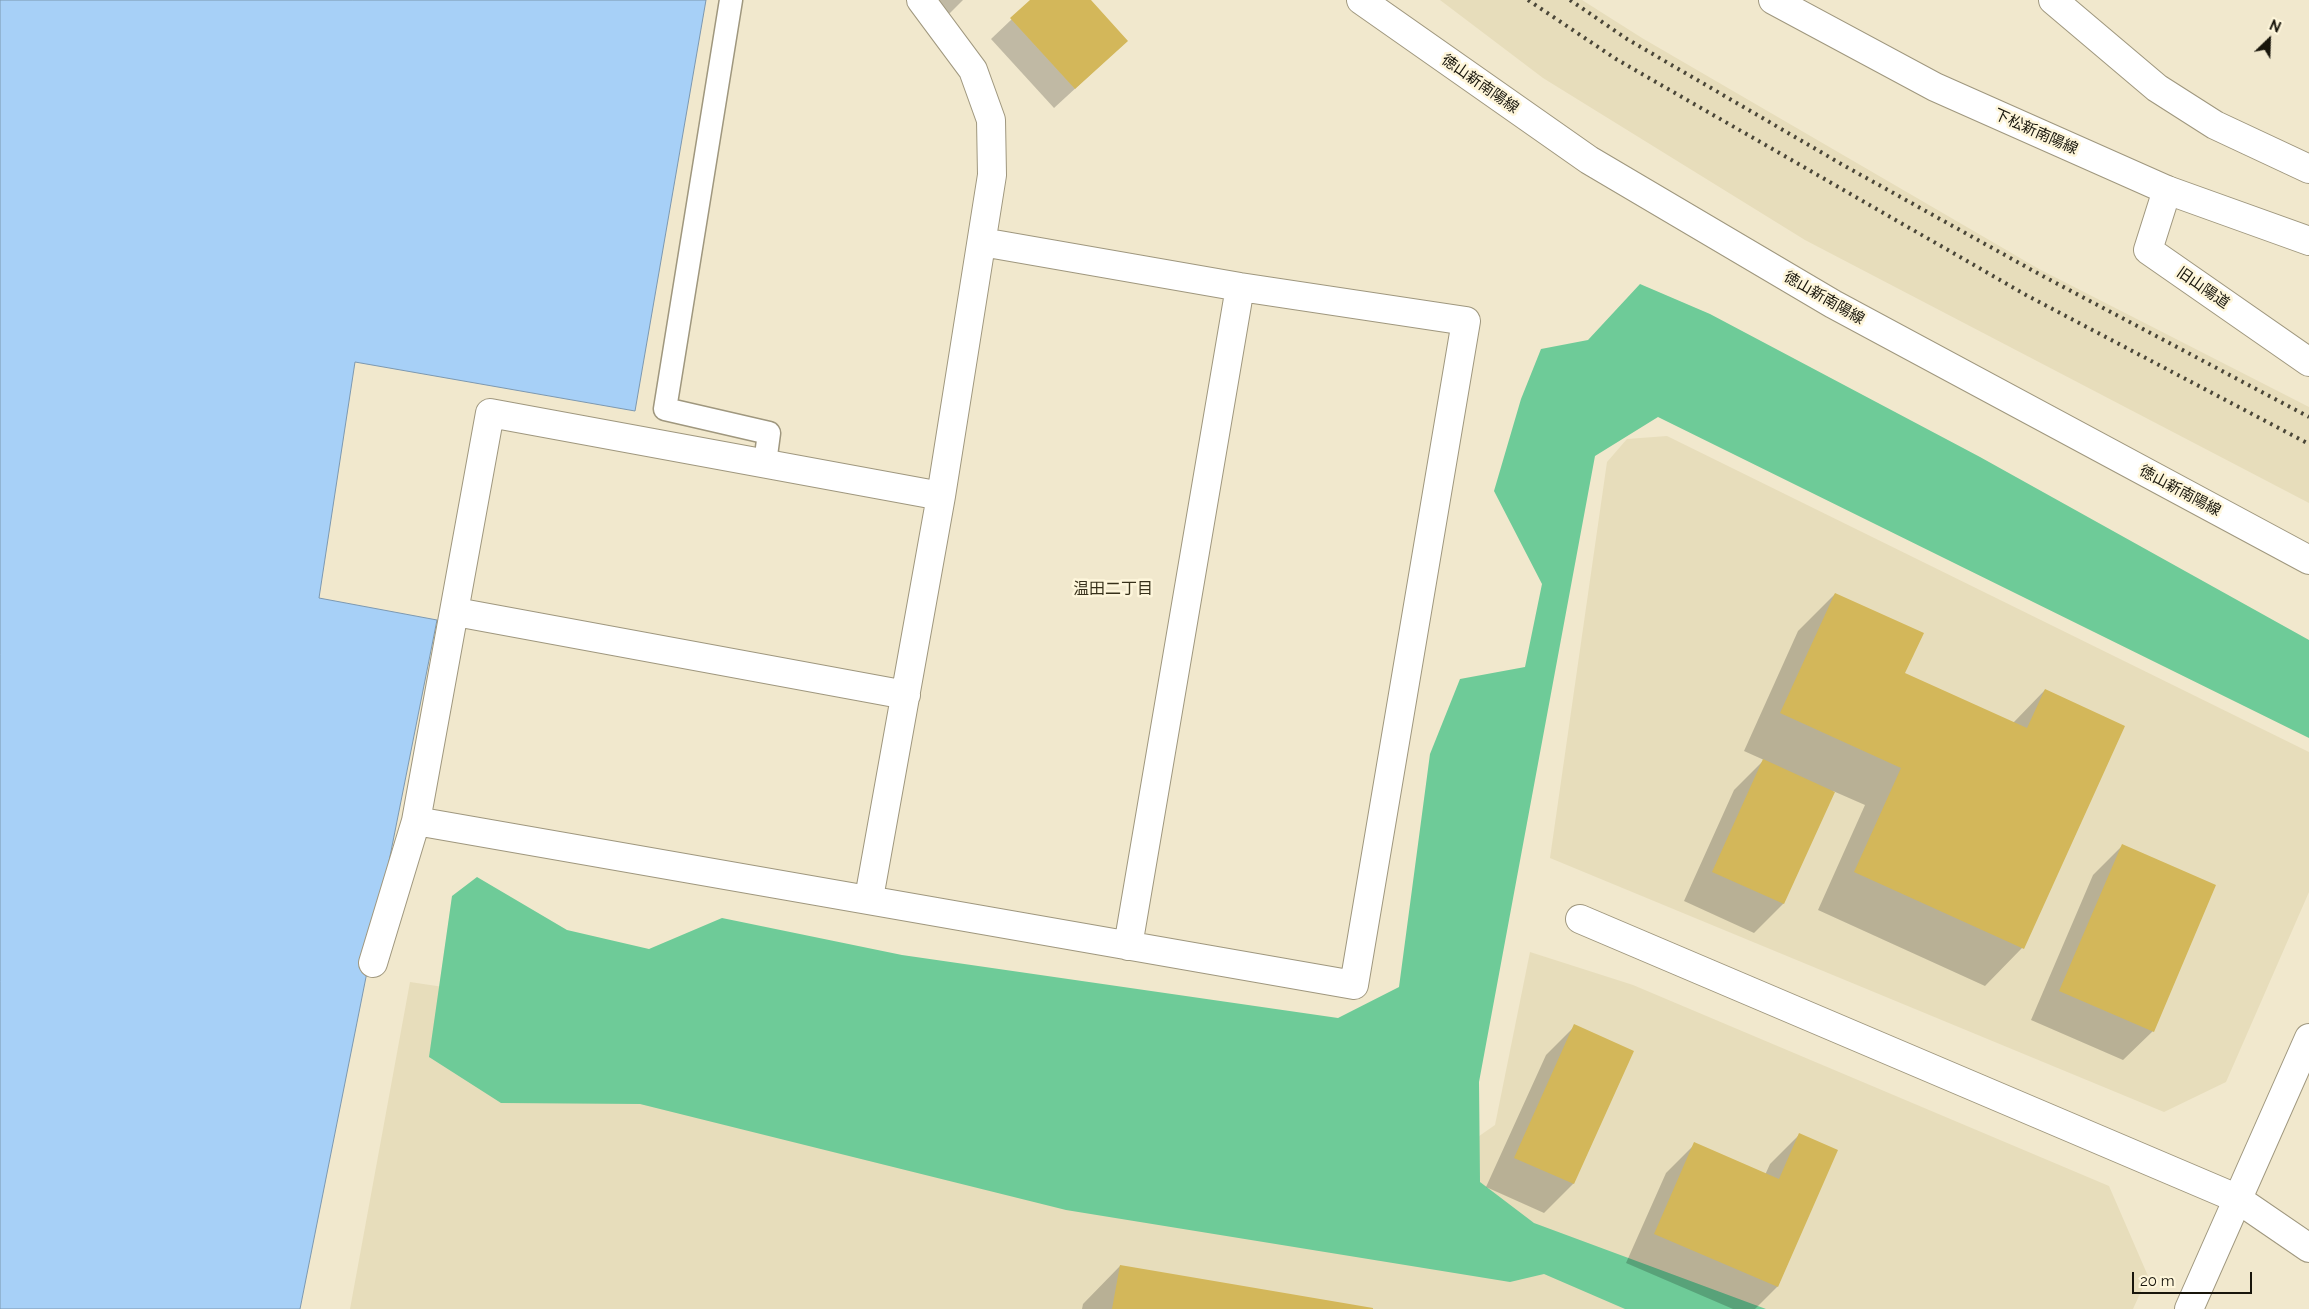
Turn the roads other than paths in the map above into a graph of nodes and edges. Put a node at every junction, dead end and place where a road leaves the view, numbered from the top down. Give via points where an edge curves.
1 (731, 0) edge
2 (921, 0) edge
3 (1360, 0) edge
4 (1773, 0) edge
5 (2053, 0) edge
6 (2309, 169) edge
7 (2167, 190) junction
8 (2309, 241) edge
9 (982, 242) junction
10 (1240, 287) junction
11 (2309, 362) edge
12 (765, 462) junction
13 (940, 496) junction
14 (2309, 560) edge
15 (456, 612) junction
16 (906, 695) junction
17 (416, 821) junction
18 (869, 898) junction
19 (1580, 919) dead end
20 (1128, 946) junction
21 (373, 963) dead end
22 (2309, 1038) edge
23 (2236, 1198) junction
24 (2309, 1248) edge
25 (2189, 1309) edge

1 - 12 lane via 665,410 769,433
2 - 9 street via 973,70 991,120 992,175
3 - 14 street, 徳山新南陽線 via 1590,160 1825,299
4 - 7 street, 下松新南陽線 via 1935,87
5 - 6 street via 2156,88 2215,125
7 - 8 street, 下松新南陽線
7 - 11 street, 旧山陽道 via 2148,250
9 - 10 street
9 - 13 street
10 - 20 street
10 - 20 street via 1466,321 1354,985
12 - 13 street
12 - 15 street via 490,413
13 - 16 street
15 - 16 street
15 - 17 street
16 - 18 street
17 - 18 street
17 - 21 street
18 - 20 street
19 - 23 street
22 - 23 street
23 - 24 street
23 - 25 street

